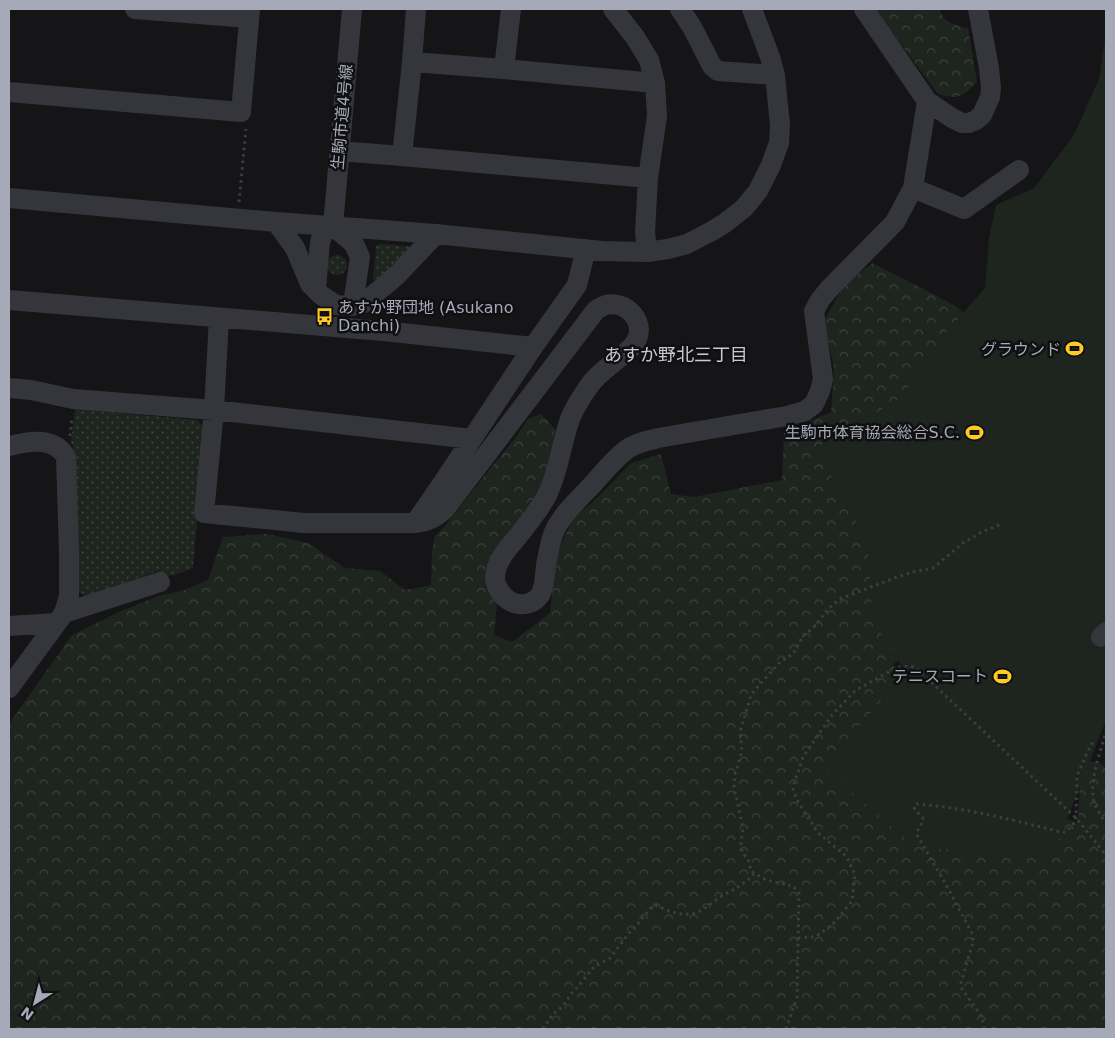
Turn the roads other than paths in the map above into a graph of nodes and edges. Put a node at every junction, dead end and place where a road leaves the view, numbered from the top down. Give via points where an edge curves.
1 (135, 9) edge
2 (352, 9) edge
3 (416, 9) edge
4 (511, 9) edge
5 (613, 9) edge
6 (680, 9) edge
7 (752, 9) edge
8 (864, 9) edge
9 (978, 9) edge
10 (249, 13) edge
11 (412, 62) junction
12 (504, 69) junction
13 (775, 75) junction
14 (655, 83) junction
15 (9, 92) edge
16 (927, 101) junction
17 (339, 151) junction
18 (402, 156) junction
19 (1020, 170) dead end
20 (648, 178) junction
21 (914, 188) junction
22 (9, 198) edge
23 (276, 222) junction
24 (332, 226) junction
25 (436, 234) junction
26 (586, 249) junction
27 (647, 252) junction
28 (316, 290) junction
29 (9, 300) edge
30 (348, 306) junction
31 (219, 318) junction
32 (534, 347) junction
33 (9, 388) edge
34 (214, 410) junction
35 (472, 439) junction
36 (9, 446) edge
37 (415, 523) junction
38 (160, 582) dead end
39 (60, 618) junction
40 (9, 626) edge
41 (9, 688) edge

1 - 10 street
2 - 17 street, 生駒市道4号線
3 - 11 street
4 - 12 street
5 - 14 street via 649,60
6 - 13 street via 712,66 718,71
7 - 13 street
8 - 16 street
9 - 16 street via 991,88 982,115 969,123 962,123
10 - 15 street via 241,112
11 - 12 street
11 - 18 street
12 - 14 street
13 - 27 street via 779,143 758,191 744,208 712,231 687,244
14 - 20 street via 657,116
16 - 21 street
17 - 18 street
17 - 24 street, 生駒市道4号線
18 - 20 street
19 - 21 street via 964,209
20 - 27 street
21 - 37 street via 895,222 824,294 814,311 823,379 814,404 787,416 658,438 627,449 563,517 554,532 542,592 536,600 518,604 501,594 495,577 498,565 547,496 574,410 590,385 637,340 640,329 629,309 607,304 596,310 446,510 425,522
22 - 23 street
23 - 24 street
23 - 28 street via 295,248 310,284
24 - 25 street
24 - 28 street via 323,233 320,242
24 - 30 street via 354,244 360,257 354,298
25 - 26 street
25 - 30 street via 397,276 364,303
26 - 27 street
26 - 32 street via 577,285
28 - 30 street via 336,305
29 - 31 street
31 - 32 street
31 - 34 street
32 - 35 street
33 - 34 street via 73,399
34 - 35 street
34 - 37 street via 204,513 304,524
35 - 37 street
36 - 39 street via 43,441 62,450 66,457 69,596
38 - 39 street
39 - 40 street
39 - 41 street

